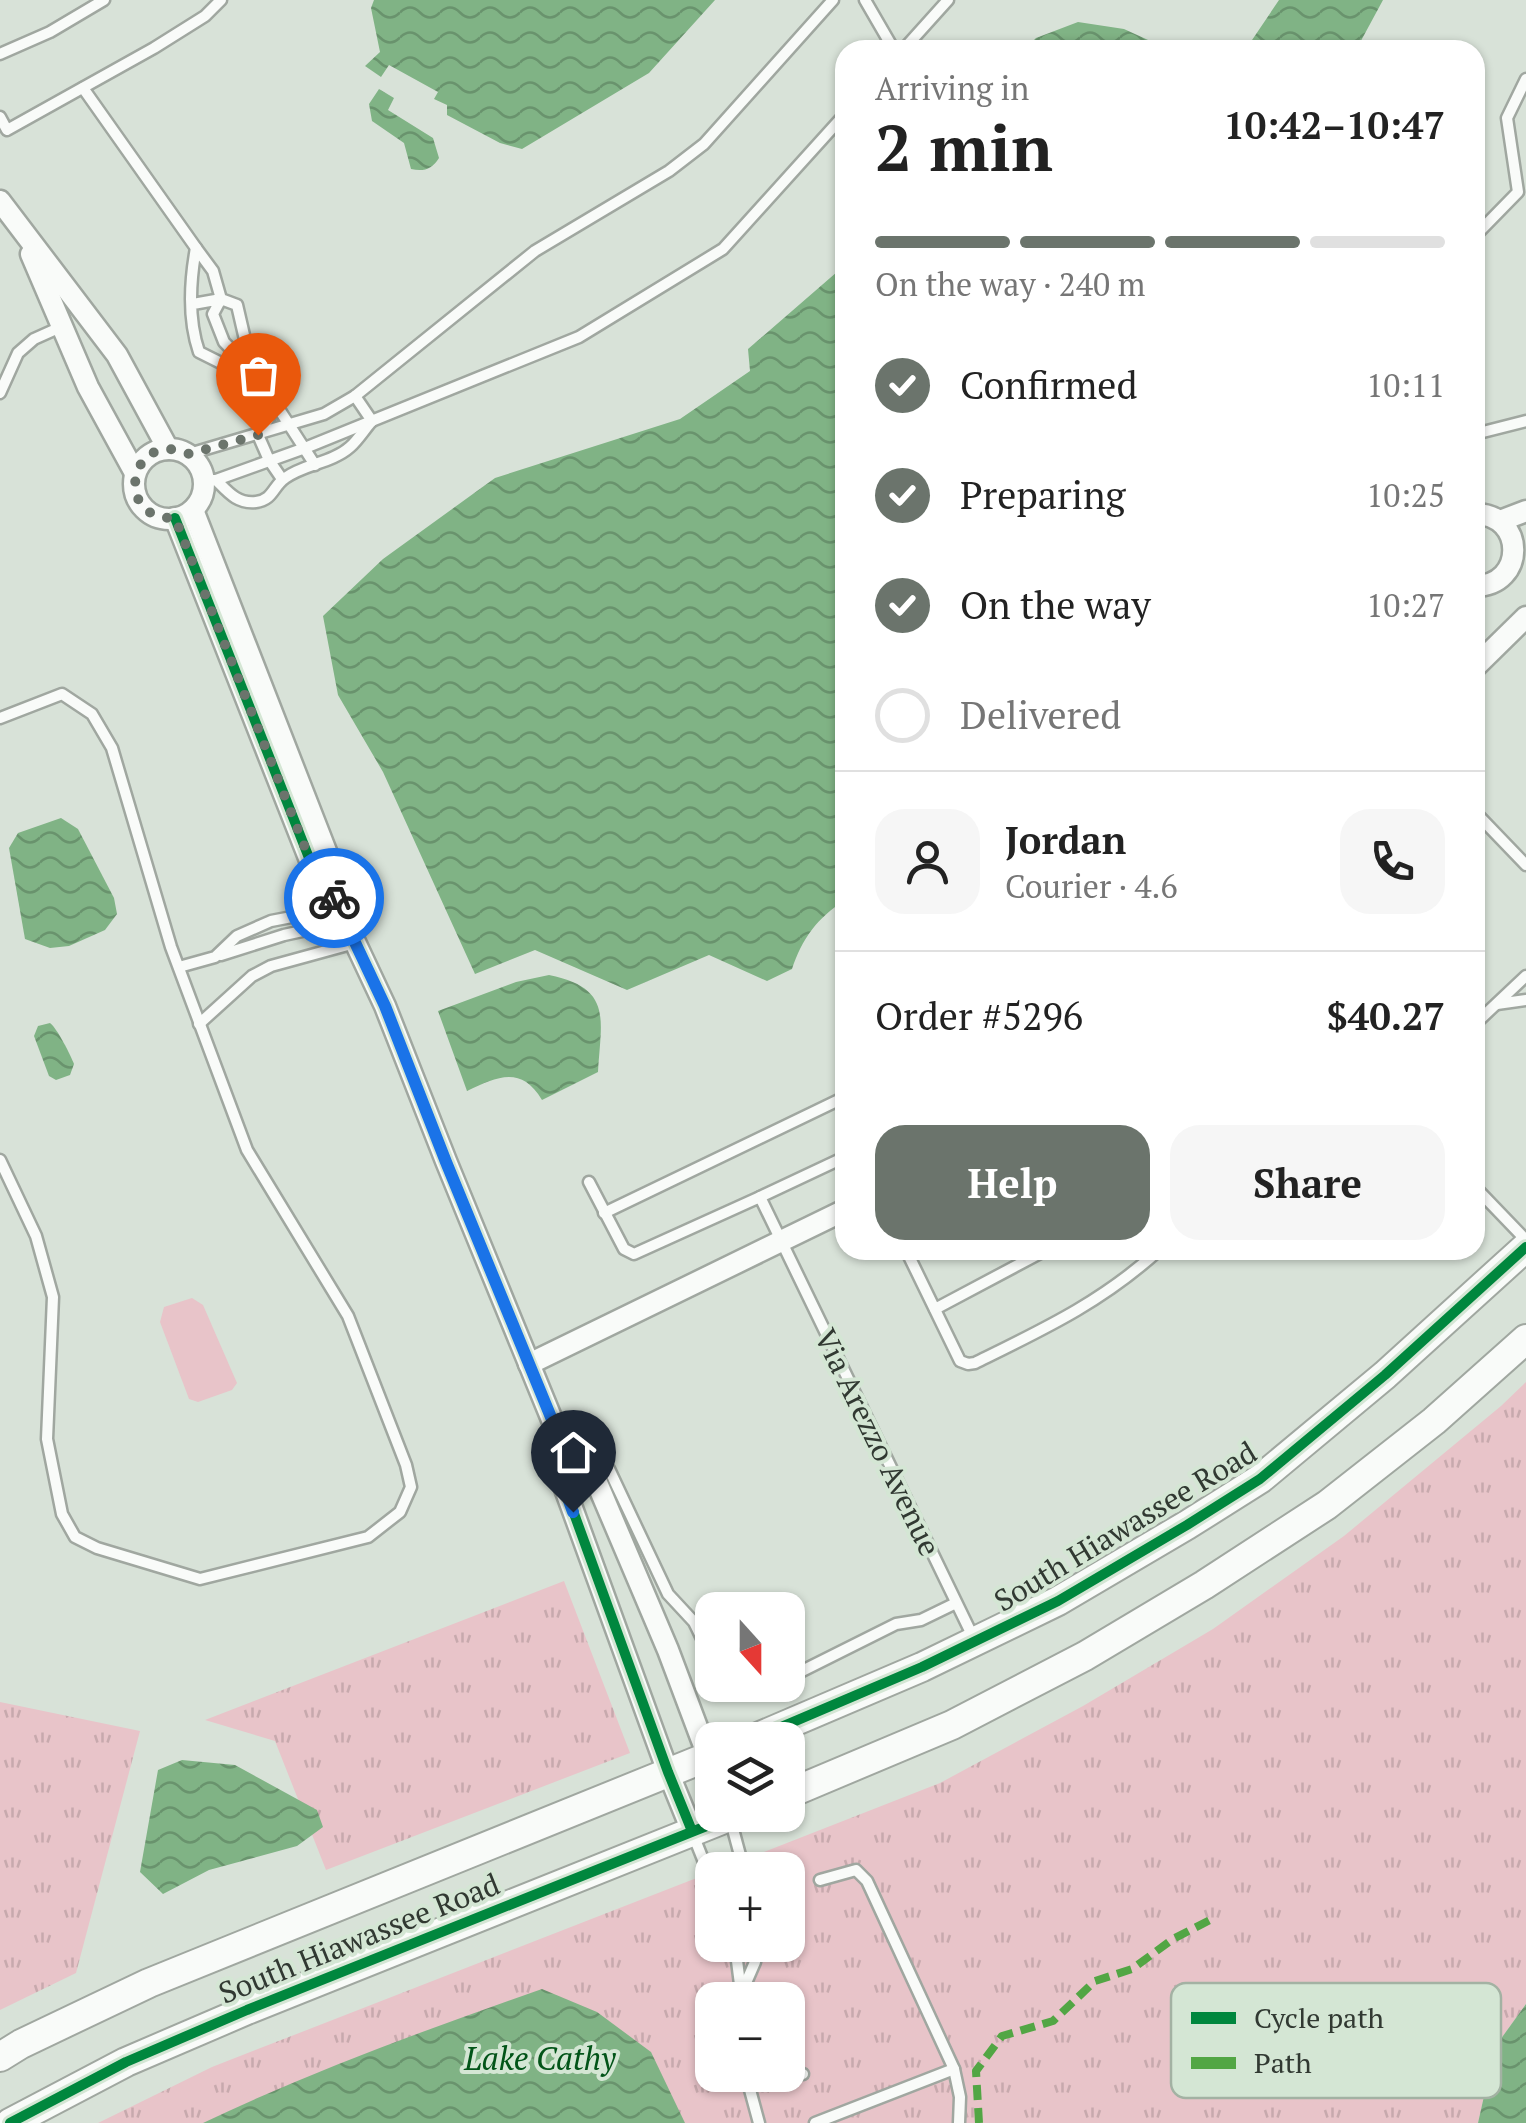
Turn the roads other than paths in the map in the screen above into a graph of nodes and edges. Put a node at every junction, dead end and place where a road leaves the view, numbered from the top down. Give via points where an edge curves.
1 (104, 0) edge
2 (221, 0) edge
3 (833, 0) edge
4 (865, 0) edge
5 (948, 0) edge
6 (888, 40) edge
7 (911, 40) edge
8 (0, 54) edge
9 (1526, 79) edge
10 (83, 88) junction
11 (0, 118) edge
12 (835, 125) edge
13 (4, 134) edge
14 (0, 201) edge
15 (18, 224) junction
16 (1485, 226) edge
17 (196, 248) junction
18 (221, 299) junction
19 (193, 304) junction
20 (87, 314) junction
21 (63, 326) junction
22 (254, 374) junction
23 (0, 393) edge
24 (355, 396) junction
25 (277, 406) junction
26 (372, 421) junction
27 (1526, 421) edge
28 (289, 424) junction
29 (1485, 431) edge
30 (258, 435) junction
31 (168, 448) junction
32 (305, 448) junction
33 (189, 454) junction
34 (269, 460) junction
35 (315, 465) junction
36 (136, 473) junction
37 (282, 479) junction
38 (210, 480) junction
39 (1526, 511) edge
40 (184, 514) junction
41 (1485, 514) edge
42 (1500, 520) junction
43 (1520, 546) edge
44 (1485, 584) edge
45 (1526, 616) edge
46 (1485, 656) edge
47 (0, 718) edge
48 (1485, 822) edge
49 (1526, 865) edge
50 (335, 899) junction
51 (316, 920) junction
52 (262, 942) junction
53 (355, 942) junction
54 (215, 957) junction
55 (271, 966) junction
56 (179, 967) junction
57 (1526, 976) edge
58 (1526, 1000) edge
59 (1497, 1004) junction
60 (1485, 1015) edge
61 (198, 1024) junction
62 (835, 1102) edge
63 (0, 1160) edge
64 (835, 1163) edge
65 (589, 1182) dead end
66 (760, 1197) junction
67 (1485, 1198) edge
68 (604, 1213) junction
69 (835, 1215) edge
70 (780, 1242) junction
71 (1526, 1243) edge
72 (911, 1260) edge
73 (1027, 1260) edge
74 (1148, 1260) edge
75 (934, 1309) junction
76 (1526, 1338) edge
77 (529, 1364) junction
78 (555, 1427) junction
79 (589, 1464) junction
80 (560, 1476) junction
81 (636, 1573) junction
82 (600, 1586) junction
83 (956, 1604) junction
84 (695, 1624) edge
85 (975, 1642) junction
86 (805, 1670) edge
87 (696, 1722) edge
88 (794, 1722) edge
89 (695, 1764) edge
90 (668, 1772) junction
91 (805, 1787) edge
92 (695, 1830) edge
93 (692, 1831) junction
94 (700, 1852) edge
95 (820, 1880) dead end
96 (0, 2057) edge
97 (954, 2068) junction
98 (751, 2092) edge
99 (10, 2123) edge
100 (759, 2123) edge
101 (815, 2123) edge
102 (959, 2123) edge

1 - 8 lane
2 - 10 lane via 188,27
3 - 24 lane via 704,144 535,251
4 - 6 lane
5 - 7 lane
9 - 16 lane via 1507,118 1518,192
10 - 13 lane
10 - 17 lane
11 - 13 lane
12 - 26 lane via 723,248 579,337
14 - 15 street
15 - 20 street
15 - 21 street
17 - 18 lane via 213,271
17 - 19 lane
18 - 19 lane
18 - 22 lane via 237,306
18 - 22 lane via 213,314 224,342
19 - 22 lane via 199,352
20 - 21 street
20 - 31 street
21 - 23 lane via 18,353
21 - 36 street
22 - 25 lane
24 - 26 lane
24 - 28 lane
25 - 28 lane
25 - 30 lane
26 - 32 lane
26 - 35 lane via 350,448
27 - 29 lane
28 - 30 lane
28 - 32 lane
30 - 33 lane
30 - 34 lane
31 - 33 street
31 - 36 street via 150,454
32 - 34 lane
32 - 35 lane
33 - 38 street
34 - 37 lane
34 - 38 lane
35 - 37 lane
36 - 40 street via 140,503 153,514
37 - 38 lane via 261,502 242,502
38 - 40 street
39 - 42 street
40 - 50 street via 329,859
41 - 42 street
42 - 43 street
43 - 44 street via 1506,574
45 - 46 street
47 - 56 lane via 62,694 92,714 112,748
48 - 49 lane
50 - 51 lane
50 - 53 street
51 - 52 lane via 307,930
51 - 54 lane via 302,915 271,921 237,936
52 - 54 lane
52 - 55 lane
53 - 55 lane
53 - 77 street
54 - 56 lane
55 - 61 lane
56 - 61 lane
57 - 59 lane
58 - 59 lane
59 - 60 lane
61 - 63 lane via 247,1150 348,1316 406,1465 411,1487 400,1512 368,1538 200,1579 75,1538 62,1514 47,1439 54,1298 36,1236
62 - 68 lane
64 - 66 lane
65 - 68 lane
66 - 68 lane via 634,1254 624,1249
66 - 70 lane, Via Arezzo Avenue
67 - 71 lane
69 - 70 street
70 - 77 street
70 - 83 lane, Via Arezzo Avenue
71 - 85 street, South Hiawassee Road via 1385,1375 1260,1478 1058,1601
72 - 75 lane
73 - 75 lane
74 - 75 lane via 1066,1318 975,1363 960,1361
76 - 91 street via 1434,1422 1327,1505 1204,1585 952,1724
77 - 78 street
78 - 79 street
78 - 80 street
79 - 80 lane
79 - 81 street
79 - 84 lane via 609,1469 668,1594
80 - 82 street
81 - 82 street
81 - 87 street
82 - 90 street
83 - 85 lane, Via Arezzo Avenue
83 - 86 lane via 896,1624
85 - 88 street, South Hiawassee Road
89 - 90 street, South Hiawassee Road
90 - 93 street
90 - 96 street, South Hiawassee Road via 148,1982
92 - 93 street, South Hiawassee Road
93 - 94 lane
93 - 99 street, South Hiawassee Road via 126,2062
95 - 97 lane via 856,1870 867,1881
97 - 101 lane
97 - 102 lane
98 - 100 lane

